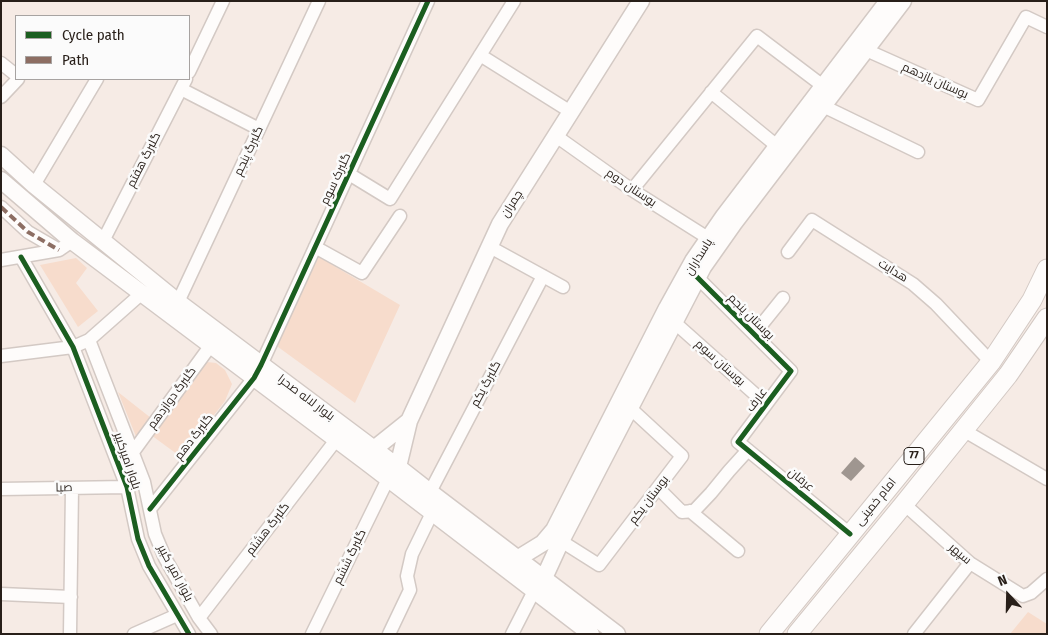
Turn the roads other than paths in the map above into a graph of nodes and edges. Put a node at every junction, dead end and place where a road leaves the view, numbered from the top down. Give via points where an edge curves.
1 (223, 1) edge
2 (319, 1) edge
3 (428, 1) edge
4 (514, 1) edge
5 (641, 1) edge
6 (888, 1) edge
7 (903, 1) edge
8 (1047, 27) edge
9 (861, 47) junction
10 (480, 55) junction
11 (1, 63) edge
12 (190, 70) edge
13 (15, 74) edge
14 (17, 80) edge
15 (96, 80) edge
16 (183, 84) edge
17 (823, 86) junction
18 (711, 92) junction
19 (1, 97) edge
20 (823, 106) junction
21 (571, 112) junction
22 (259, 129) junction
23 (556, 136) junction
24 (777, 146) junction
25 (918, 152) dead end
26 (1, 155) edge
27 (349, 174) junction
28 (1, 180) edge
29 (34, 185) junction
30 (632, 190) junction
31 (1, 207) edge
32 (400, 216) dead end
33 (708, 238) junction
34 (103, 241) junction
35 (65, 246) junction
36 (315, 247) junction
37 (490, 247) junction
38 (788, 252) dead end
39 (21, 257) junction
40 (1, 260) edge
41 (1047, 269) edge
42 (543, 276) junction
43 (697, 278) junction
44 (563, 287) dead end
45 (141, 294) junction
46 (783, 298) dead end
47 (178, 302) junction
48 (1047, 318) edge
49 (674, 322) junction
50 (754, 334) junction
51 (89, 340) junction
52 (211, 345) junction
53 (73, 347) junction
54 (1, 356) edge
55 (991, 362) junction
56 (258, 371) junction
57 (791, 371) joint
58 (766, 404) junction
59 (625, 405) junction
60 (409, 421) junction
61 (963, 430) junction
62 (336, 440) junction
63 (743, 446) junction
64 (133, 452) junction
65 (370, 455) junction
66 (393, 473) junction
67 (1047, 479) edge
68 (127, 487) junction
69 (72, 488) junction
70 (658, 488) junction
71 (1, 489) edge
72 (430, 492) junction
73 (904, 504) junction
74 (150, 509) junction
75 (690, 511) junction
76 (432, 513) junction
77 (850, 534) junction
78 (562, 541) junction
79 (738, 551) dead end
80 (517, 559) junction
81 (970, 563) junction
82 (1047, 579) edge
83 (811, 582) junction
84 (539, 584) junction
85 (1, 594) edge
86 (828, 595) junction
87 (71, 597) junction
88 (178, 615) junction
89 (199, 618) junction
90 (70, 634) edge
91 (134, 634) edge
92 (189, 634) edge
93 (211, 634) edge
94 (312, 634) edge
95 (389, 634) edge
96 (512, 634) edge
97 (591, 634) edge
98 (617, 634) edge
99 (769, 634) edge
100 (797, 634) edge
101 (914, 634) edge

1 - 12 street
2 - 22 street, گلبرگ پنجم
3 - 27 street, گلبرک سوم
4 - 10 street
5 - 21 main road, چمران
6 - 9 main road, پاسداران
7 - 9 main road, پاسداران
8 - 9 street, بوستان یازدهم via 1026,17 978,100
9 - 17 main road, پاسداران
9 - 20 main road, پاسداران
10 - 21 street
10 - 27 street via 390,198
11 - 13 street
14 - 19 street
15 - 29 street
16 - 22 street
16 - 34 street, گلبرگ هفتم
17 - 18 street via 757,36
17 - 24 main road, پاسداران
18 - 24 street
18 - 30 street
20 - 25 street
20 - 43 main road, پاسداران via 718,245
21 - 23 main road, چمران
22 - 47 street, گلبرگ پنجم
23 - 30 street, بوستان دوم
23 - 37 main road, چمران via 500,224
24 - 33 main road, پاسداران
26 - 29 main road, بلوار لاله صحرا
27 - 36 street, گلبرک سوم
28 - 35 main road, بلوار لاله صحرا
29 - 34 main road, بلوار لاله صحرا
30 - 33 street, بوستان دوم
31 - 35 street via 28,232
32 - 36 street via 362,273
33 - 59 main road, پاسداران via 693,260
34 - 47 main road, بلوار لاله صحرا
35 - 39 street
35 - 45 main road, بلوار لاله صحرا
36 - 56 street, گلبرک سوم
37 - 42 street
37 - 60 main road, چمران
38 - 55 street, هدایت via 812,220 913,284
39 - 40 street
39 - 53 street, بلوار امیرکبیر
41 - 55 highway, امام خمینی / 77 via 1032,300
42 - 44 street
42 - 72 street, گلبرگ یکم
43 - 49 main road, پاسداران
43 - 50 street, بوستان پنجم
45 - 51 street
45 - 52 main road, بلوار لاله صحرا
46 - 50 street
47 - 56 main road, بلوار لاله صحرا
48 - 61 highway, امام خمینی / 77 via 1008,375
49 - 58 street, بوستان سوم
49 - 59 main road, پاسداران
50 - 57 street, بوستان پنجم
51 - 53 street
51 - 64 street, بلوار امیر کبیر
52 - 56 main road, بلوار لاله صحرا
52 - 64 street, گلبرگ دوازدهم
53 - 54 street
53 - 68 street, بلوار امیرکبیر
55 - 77 highway, امام خمینی / 77
56 - 62 main road, بلوار لاله صحرا
56 - 65 main road, بلوار لاله صحرا
56 - 74 street, گلبرگ دهم
57 - 58 street, عارف
58 - 63 street, عارف
59 - 70 street, بوستان یکم via 682,456
59 - 78 main road, پاسداران
59 - 80 main road, پاسداران via 554,530 543,543
60 - 65 main road, چمران
60 - 66 main road, چمران
61 - 67 street
61 - 73 highway, امام خمینی / 77
62 - 65 main road, بلوار لاله صحرا
62 - 89 street, گلبرگ هشتم
63 - 75 street, عارف via 729,471 694,511
63 - 77 street, عرفان
64 - 74 street, بلوار امیر کبیر
65 - 66 main road, بلوار لاله صحرا
66 - 72 main road, بلوار لاله صحرا
66 - 76 main road, بلوار لاله صحرا
66 - 94 street, گلبرگ ششم
68 - 69 street, صبا
68 - 88 street, بلوار امیرکبیر via 138,539 149,566
69 - 71 street, صبا
69 - 87 street
70 - 75 street via 682,512
70 - 78 street, بوستان یکم via 599,565
72 - 80 main road, بلوار لاله صحرا
73 - 81 street, سپهر
73 - 86 highway, امام خمینی / 77
74 - 89 street, بلوار امیر کبیر via 155,534 165,558
75 - 79 street
76 - 84 main road, بلوار لاله صحرا
76 - 95 street via 412,554 407,576 410,590
77 - 83 highway, امام خمینی / 77
78 - 84 main road, پاسداران
80 - 84 main road, بلوار لاله صحرا
81 - 82 street, سپهر via 1023,596 1032,593
81 - 101 street
83 - 86 highway
83 - 99 highway, امام خمینی / 77
84 - 96 street
84 - 97 main road, بلوار لاله صحرا
84 - 98 main road, بلوار لاله صحرا
85 - 87 street
86 - 100 highway, امام خمینی / 77
87 - 90 street
88 - 91 street
88 - 92 street, بلوار امیرکبیر
89 - 93 street, بلوار امیر کبیر

